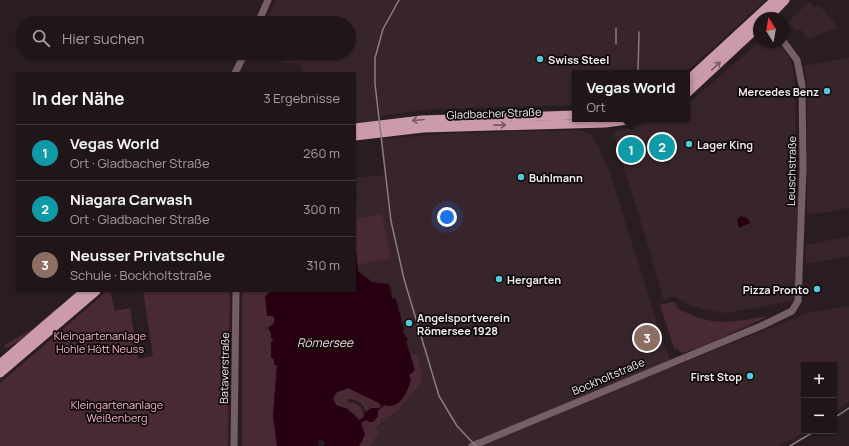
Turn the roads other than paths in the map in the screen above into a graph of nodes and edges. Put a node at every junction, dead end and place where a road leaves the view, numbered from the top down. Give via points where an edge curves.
1 (268, 0) edge
2 (785, 0) edge
3 (774, 5) edge
4 (261, 16) edge
5 (753, 25) edge
6 (753, 32) edge
7 (788, 48) edge
8 (242, 60) edge
9 (243, 60) edge
10 (236, 72) edge
11 (240, 72) edge
12 (690, 78) edge
13 (690, 90) edge
14 (572, 115) edge
15 (459, 122) junction
16 (612, 122) edge
17 (356, 128) edge
18 (356, 136) edge
19 (84, 292) edge
20 (95, 292) edge
21 (236, 292) edge
22 (796, 306) joint
23 (0, 364) edge
24 (0, 373) edge
25 (234, 446) edge
26 (472, 446) edge

1 - 4 street
2 - 3 main road
5 - 12 main road
13 -> 6 main road
7 - 22 street, Leuschstraße via 797,60 802,84 801,252 799,298
8 - 10 street
9 - 11 street
14 - 15 main road, Gladbacher Straße
15 -> 16 main road, Gladbacher Straße
15 -> 17 main road, Gladbacher Straße
15 - 18 main road, Gladbacher Straße
19 - 23 main road
20 - 24 main road
21 - 25 street, Bataverstraße
22 - 26 street, Bockholtstraße via 761,326

